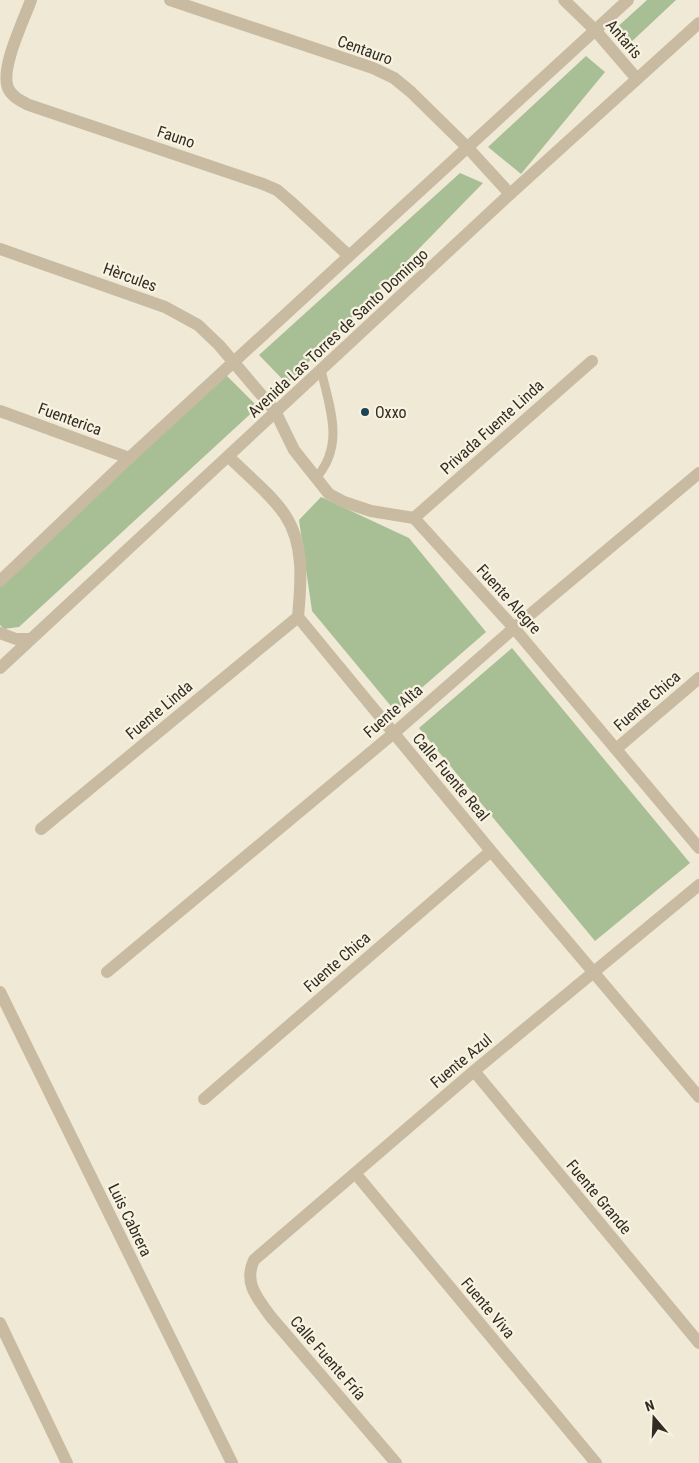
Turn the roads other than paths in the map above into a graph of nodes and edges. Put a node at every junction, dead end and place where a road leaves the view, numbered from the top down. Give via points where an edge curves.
1 (31, 0) edge
2 (170, 0) edge
3 (564, 0) edge
4 (628, 0) edge
5 (699, 23) edge
6 (595, 30) junction
7 (637, 79) junction
8 (468, 148) junction
9 (510, 194) junction
10 (0, 249) edge
11 (349, 256) junction
12 (592, 361) dead end
13 (234, 362) junction
14 (321, 370) junction
15 (0, 411) edge
16 (275, 411) junction
17 (229, 457) junction
18 (129, 458) junction
19 (699, 473) edge
20 (316, 478) junction
21 (414, 518) junction
22 (0, 581) edge
23 (298, 617) junction
24 (514, 628) junction
25 (0, 633) edge
26 (31, 639) junction
27 (0, 668) edge
28 (699, 678) edge
29 (394, 733) junction
30 (616, 749) junction
31 (41, 829) dead end
32 (699, 848) edge
33 (490, 851) junction
34 (699, 885) edge
35 (594, 970) junction
36 (107, 972) dead end
37 (0, 992) edge
38 (474, 1071) junction
39 (699, 1097) edge
40 (204, 1099) dead end
41 (355, 1173) junction
42 (250, 1268) joint
43 (0, 1323) edge
44 (699, 1343) edge
45 (67, 1463) edge
46 (232, 1463) edge
47 (396, 1463) edge
48 (596, 1463) edge

1 - 11 street, Fauno via 5,72 8,88 16,98 277,190
2 - 8 street, Centauro via 373,68 394,78
3 - 6 street, Antaris
4 - 6 street
5 - 7 street, Avenida Las Torres de Santo Domingo
6 - 7 street, Antaris
6 - 8 street
7 - 9 street, Avenida Las Torres de Santo Domingo
8 - 9 street, Centauro
8 - 11 street
9 - 14 street, Avenida Las Torres de Santo Domingo
10 - 13 street, Hèrcules via 165,307 198,325
11 - 13 street
12 - 21 street, Privada Fuente Linda
13 - 16 street, Hèrcules
13 - 18 street
14 - 16 street, Avenida Las Torres de Santo Domingo
14 - 20 lane via 334,433 330,458
15 - 18 street, Fuenterica
16 - 17 street, Avenida Las Torres de Santo Domingo
16 - 20 street via 285,434
17 - 23 street via 276,505 291,527 301,576
17 - 26 street, Avenida Las Torres de Santo Domingo
18 - 22 street
19 - 24 street, Fuente Alta
20 - 21 street via 329,494 344,502 371,511
21 - 24 street, Fuente Alegre
23 - 29 street, Calle Fuente Real
23 - 31 street, Fuente Linda
24 - 29 street, Fuente Alta
24 - 30 street, Fuente Alegre
25 - 26 street
26 - 27 street, Avenida Las Torres de Santo Domingo
28 - 30 street, Fuente Chica
29 - 33 street, Calle Fuente Real
29 - 36 street, Fuente Alta
30 - 32 street, Fuente Alegre
33 - 35 street, Calle Fuente Real
33 - 40 street, Fuente Chica
34 - 35 street, Fuente Azul
35 - 38 street, Fuente Azul
35 - 39 street, Calle Fuente Real
37 - 46 street, Luis Cabrera
38 - 41 street, Fuente Azul
38 - 44 street, Fuente Grande
41 - 42 street, Fuente Azul via 254,1260
41 - 48 street, Fuente Viva
42 - 47 street, Calle Fuente Fría via 253,1292 271,1317
43 - 45 street

